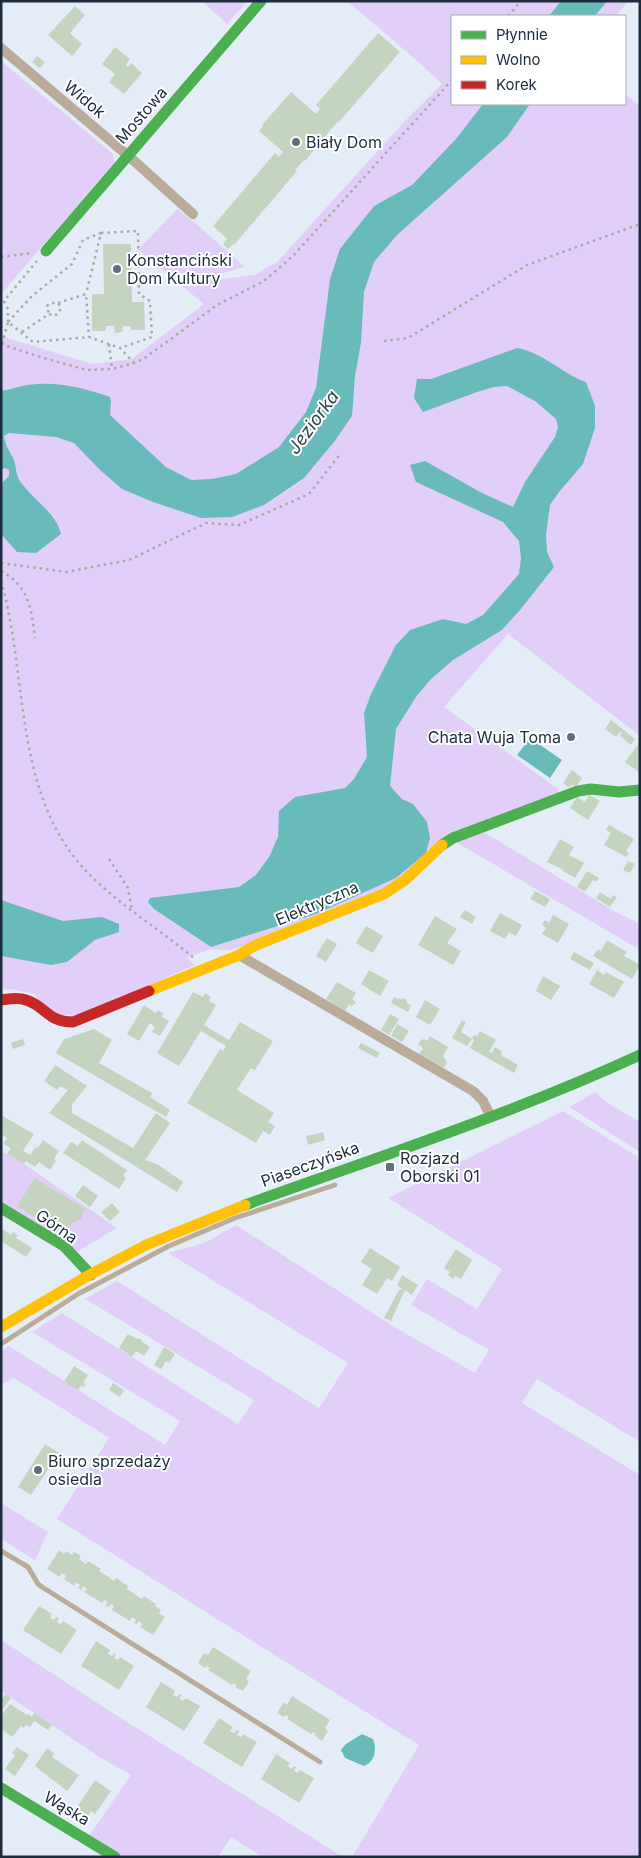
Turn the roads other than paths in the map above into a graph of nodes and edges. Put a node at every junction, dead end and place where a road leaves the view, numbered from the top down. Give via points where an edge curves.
1 (261, 1) edge
2 (1, 48) edge
3 (128, 155) junction
4 (193, 214) dead end
5 (46, 250) road end
6 (640, 790) edge
7 (239, 956) junction
8 (1, 1000) edge
9 (640, 1055) edge
10 (491, 1117) junction
11 (335, 1185) dead end
12 (1, 1208) edge
13 (91, 1274) junction
14 (1, 1327) edge
15 (1, 1344) edge
16 (1, 1551) edge
17 (320, 1762) dead end
18 (1, 1788) edge
19 (115, 1857) edge

1 - 3 street, Mostowa
2 - 3 street, Widok
3 - 4 street, Widok
3 - 5 street, Mostowa
6 - 7 street, Elektryczna via 578,791 453,838 397,887 254,946
7 - 8 street, Elektryczna via 74,1022 65,1023 48,1016 29,1001
7 - 10 street via 473,1091 483,1101
9 - 10 street, Piaseczyńska
10 - 13 street, Piaseczyńska via 267,1196 145,1246
11 - 15 lane via 235,1218 169,1246 78,1294
12 - 13 street, Górna via 64,1246
13 - 14 street, Piaseczyńska
16 - 17 lane via 28,1567 42,1587
18 - 19 street, Wąska

